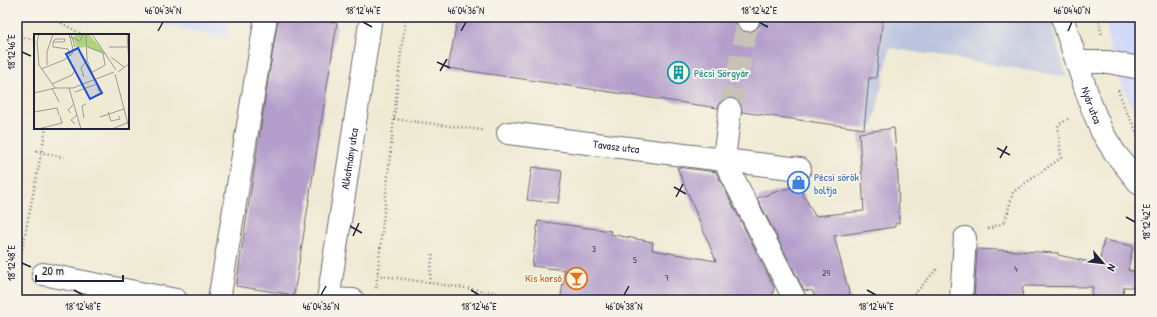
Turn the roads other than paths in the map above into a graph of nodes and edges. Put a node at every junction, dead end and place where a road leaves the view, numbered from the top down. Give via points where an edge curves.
1 (266, 17) edge
2 (371, 17) edge
3 (1062, 17) edge
4 (1077, 62) junction
5 (1140, 68) edge
6 (730, 110) tunnel mouth
7 (508, 133) road end
8 (724, 160) junction
9 (800, 169) dead end
10 (1140, 184) edge
11 (965, 238) road end
12 (43, 274) dead end
13 (328, 299) edge
14 (176, 300) edge
15 (219, 300) edge
16 (353, 300) edge
17 (795, 300) edge
18 (961, 300) edge

1 - 15 street
2 - 13 street, Alkotmány utca
3 - 4 street, Nyár utca
4 - 5 street via 1108,62
4 - 10 street, Nyár utca via 1102,132
6 - 8 street
7 - 8 street, Tavasz utca
8 - 9 street, Tavasz utca
8 - 17 street
11 - 18 street
12 - 14 street
13 - 16 street

